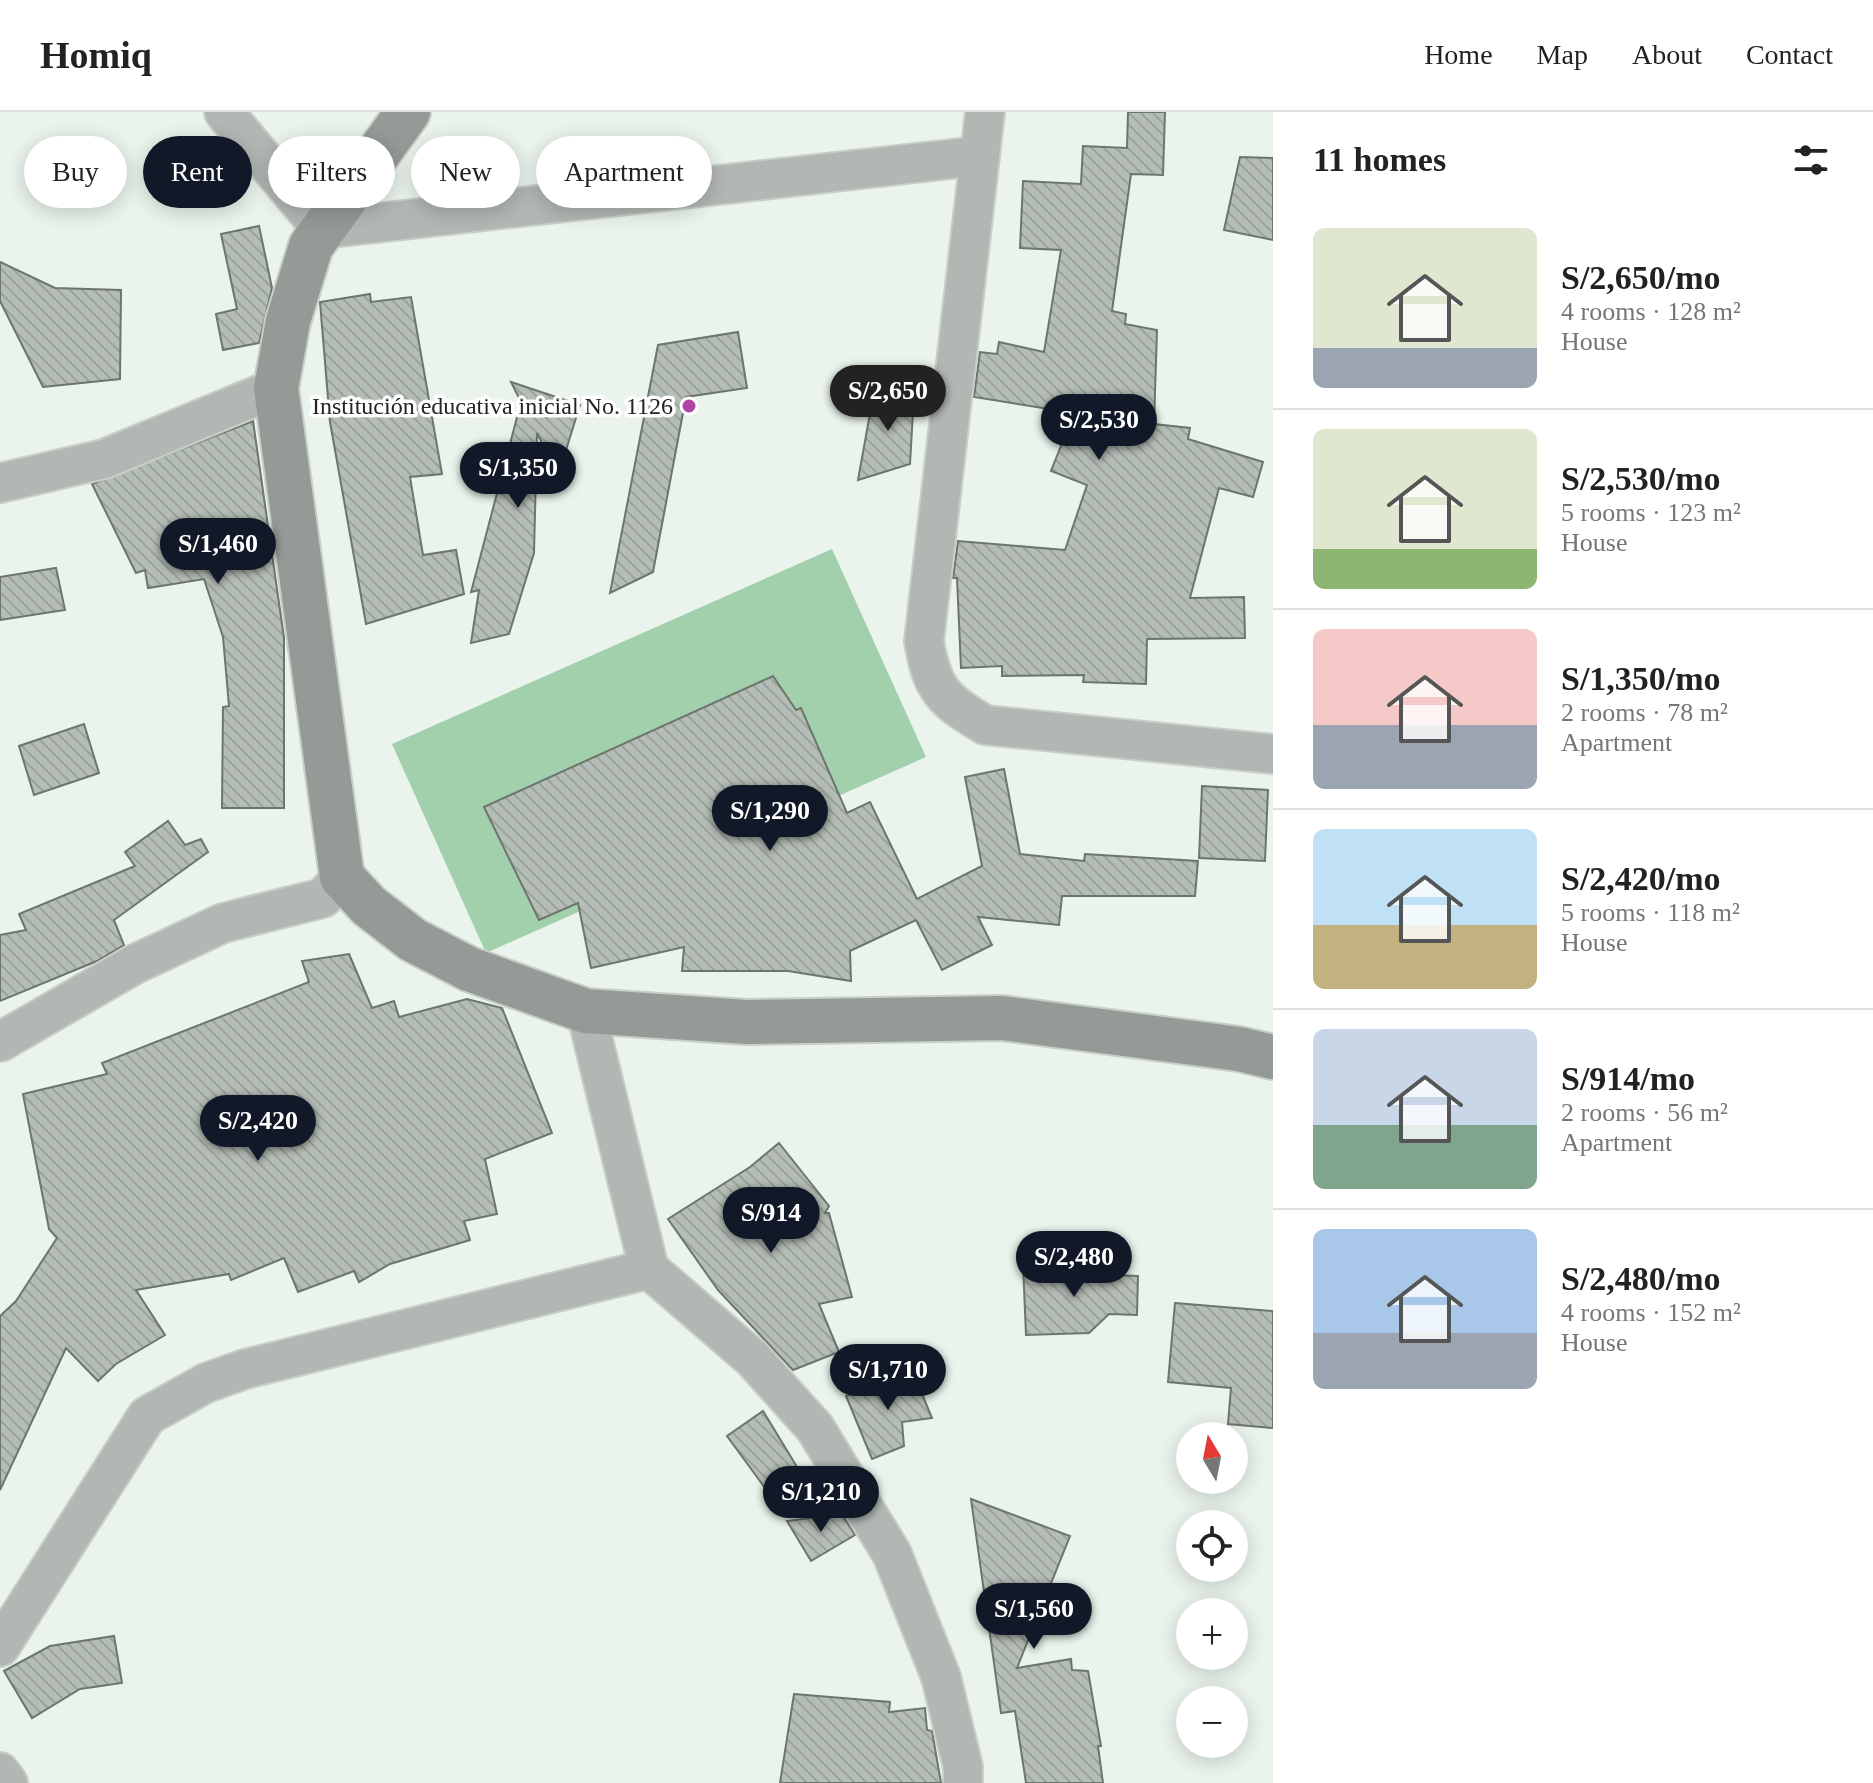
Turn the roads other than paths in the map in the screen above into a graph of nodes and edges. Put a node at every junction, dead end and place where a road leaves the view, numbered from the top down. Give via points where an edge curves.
1 (224, 112) edge
2 (408, 112) edge
3 (985, 112) edge
4 (978, 156) junction
5 (322, 229) junction
6 (276, 388) junction
7 (0, 483) edge
8 (1273, 754) edge
9 (342, 877) junction
10 (586, 1011) junction
11 (0, 1042) edge
12 (1273, 1057) edge
13 (649, 1269) junction
14 (0, 1647) edge
15 (0, 1772) edge
16 (8, 1783) edge
17 (963, 1783) edge

1 - 5 street
2 - 5 main road
3 - 4 street
4 - 5 street
4 - 8 street via 924,641 930,675 947,703 985,725
5 - 6 main road via 302,268
6 - 7 street via 104,459
6 - 9 main road
9 - 10 main road via 413,940 469,969
9 - 11 street via 323,898 223,923 135,964
10 - 12 main road via 747,1022 1002,1018
10 - 13 street
13 - 14 street via 245,1369 176,1397 147,1416
13 - 17 street via 752,1358 815,1428 892,1554 941,1677
15 - 16 street

